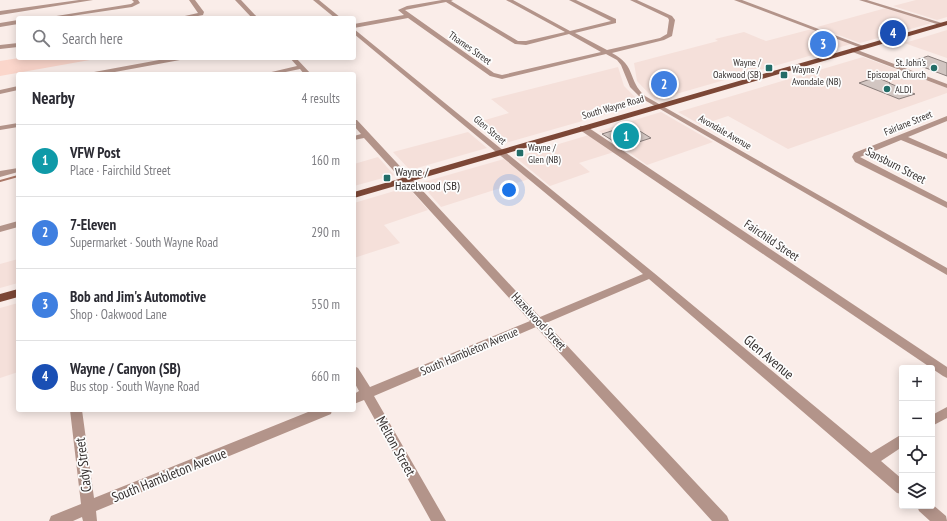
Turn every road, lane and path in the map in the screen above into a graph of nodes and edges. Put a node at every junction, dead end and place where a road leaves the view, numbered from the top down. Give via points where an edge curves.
1 (90, 0) edge
2 (135, 0) edge
3 (192, 0) edge
4 (238, 0) edge
5 (316, 0) edge
6 (448, 0) edge
7 (509, 0) edge
8 (572, 0) edge
9 (633, 0) edge
10 (737, 0) edge
11 (862, 0) edge
12 (0, 13) edge
13 (60, 16) edge
14 (190, 16) edge
15 (253, 16) edge
16 (336, 16) edge
17 (408, 16) junction
18 (16, 22) edge
19 (944, 23) edge
20 (0, 25) edge
21 (356, 26) edge
22 (356, 33) edge
23 (570, 33) junction
24 (16, 45) edge
25 (0, 47) edge
26 (863, 47) junction
27 (852, 50) junction
28 (607, 52) junction
29 (172, 60) edge
30 (295, 60) edge
31 (302, 67) junction
32 (129, 71) edge
33 (117, 72) edge
34 (276, 72) edge
35 (306, 72) edge
36 (947, 86) edge
37 (16, 88) edge
38 (0, 92) edge
39 (658, 106) junction
40 (947, 118) edge
41 (356, 124) edge
42 (16, 125) edge
43 (0, 128) edge
44 (583, 128) junction
45 (366, 135) junction
46 (902, 137) junction
47 (356, 138) edge
48 (500, 152) junction
49 (856, 157) joint
50 (947, 157) edge
51 (16, 170) edge
52 (0, 174) edge
53 (407, 179) junction
54 (356, 193) edge
55 (947, 205) edge
56 (16, 225) edge
57 (0, 229) edge
58 (947, 272) edge
59 (650, 275) junction
60 (16, 294) edge
61 (0, 298) edge
62 (539, 322) junction
63 (947, 373) edge
64 (356, 374) edge
65 (367, 393) junction
66 (356, 398) edge
67 (76, 412) edge
68 (321, 412) edge
69 (947, 412) edge
70 (935, 419) edge
71 (899, 442) edge
72 (870, 461) junction
73 (899, 485) edge
74 (928, 509) edge
75 (89, 514) edge
76 (56, 521) edge
77 (439, 521) edge
78 (722, 521) edge
79 (942, 521) edge

1 - 12 street
2 - 13 street via 137,3 132,5
3 - 14 street via 201,12
4 - 15 street
5 - 16 street
6 - 17 street via 402,9 401,11
6 - 23 street via 519,43
7 - 23 street, Avondale Avenue
8 - 23 street via 614,21 611,24
9 - 28 street, Thames Street via 670,17 671,33 662,38
10 - 26 street
11 - 19 street
17 - 21 street
17 - 28 street, Thames Street via 498,77 507,77
18 - 20 street
19 - 26 main road, South Wayne Road
22 - 48 street, Glen Street
23 - 28 street, Avondale Avenue
24 - 25 street
26 - 27 main road, South Wayne Road
27 - 36 street
27 - 39 main road, South Wayne Road
28 - 39 street, Avondale Avenue via 627,66 630,84 635,91
29 - 32 street
30 - 31 street
31 - 34 street
31 - 35 street
32 - 33 street
37 - 38 street
39 - 44 main road, South Wayne Road
39 - 58 street, Avondale Avenue
40 - 46 street, Fairlane Street
41 - 45 street, Hazelwood Street
42 - 43 street
44 - 48 main road, South Wayne Road
44 - 63 street, Fairchild Street
45 - 47 street
45 - 53 street, Hazelwood Street
46 - 49 street, Fairlane Street
46 - 50 street
48 - 53 main road, South Wayne Road
48 - 59 street, Glen Street
49 - 55 street, Sansburn Street
51 - 52 street
53 - 54 main road, South Wayne Road
53 - 62 street, Hazelwood Street
56 - 57 street
59 - 62 street, South Hambleton Avenue
59 - 72 street, Glen Avenue
60 - 61 main road
62 - 65 street, South Hambleton Avenue
62 - 78 street, Hazelwood Street
64 - 65 street, Melton Street
65 - 66 street, South Hambleton Avenue
65 - 77 street, Melton Street
67 - 75 street, Cady Street
68 - 75 street, South Hambleton Avenue
69 - 70 street
71 - 72 street
72 - 73 street, Glen Avenue
74 - 79 street
75 - 76 street, South Hambleton Avenue

